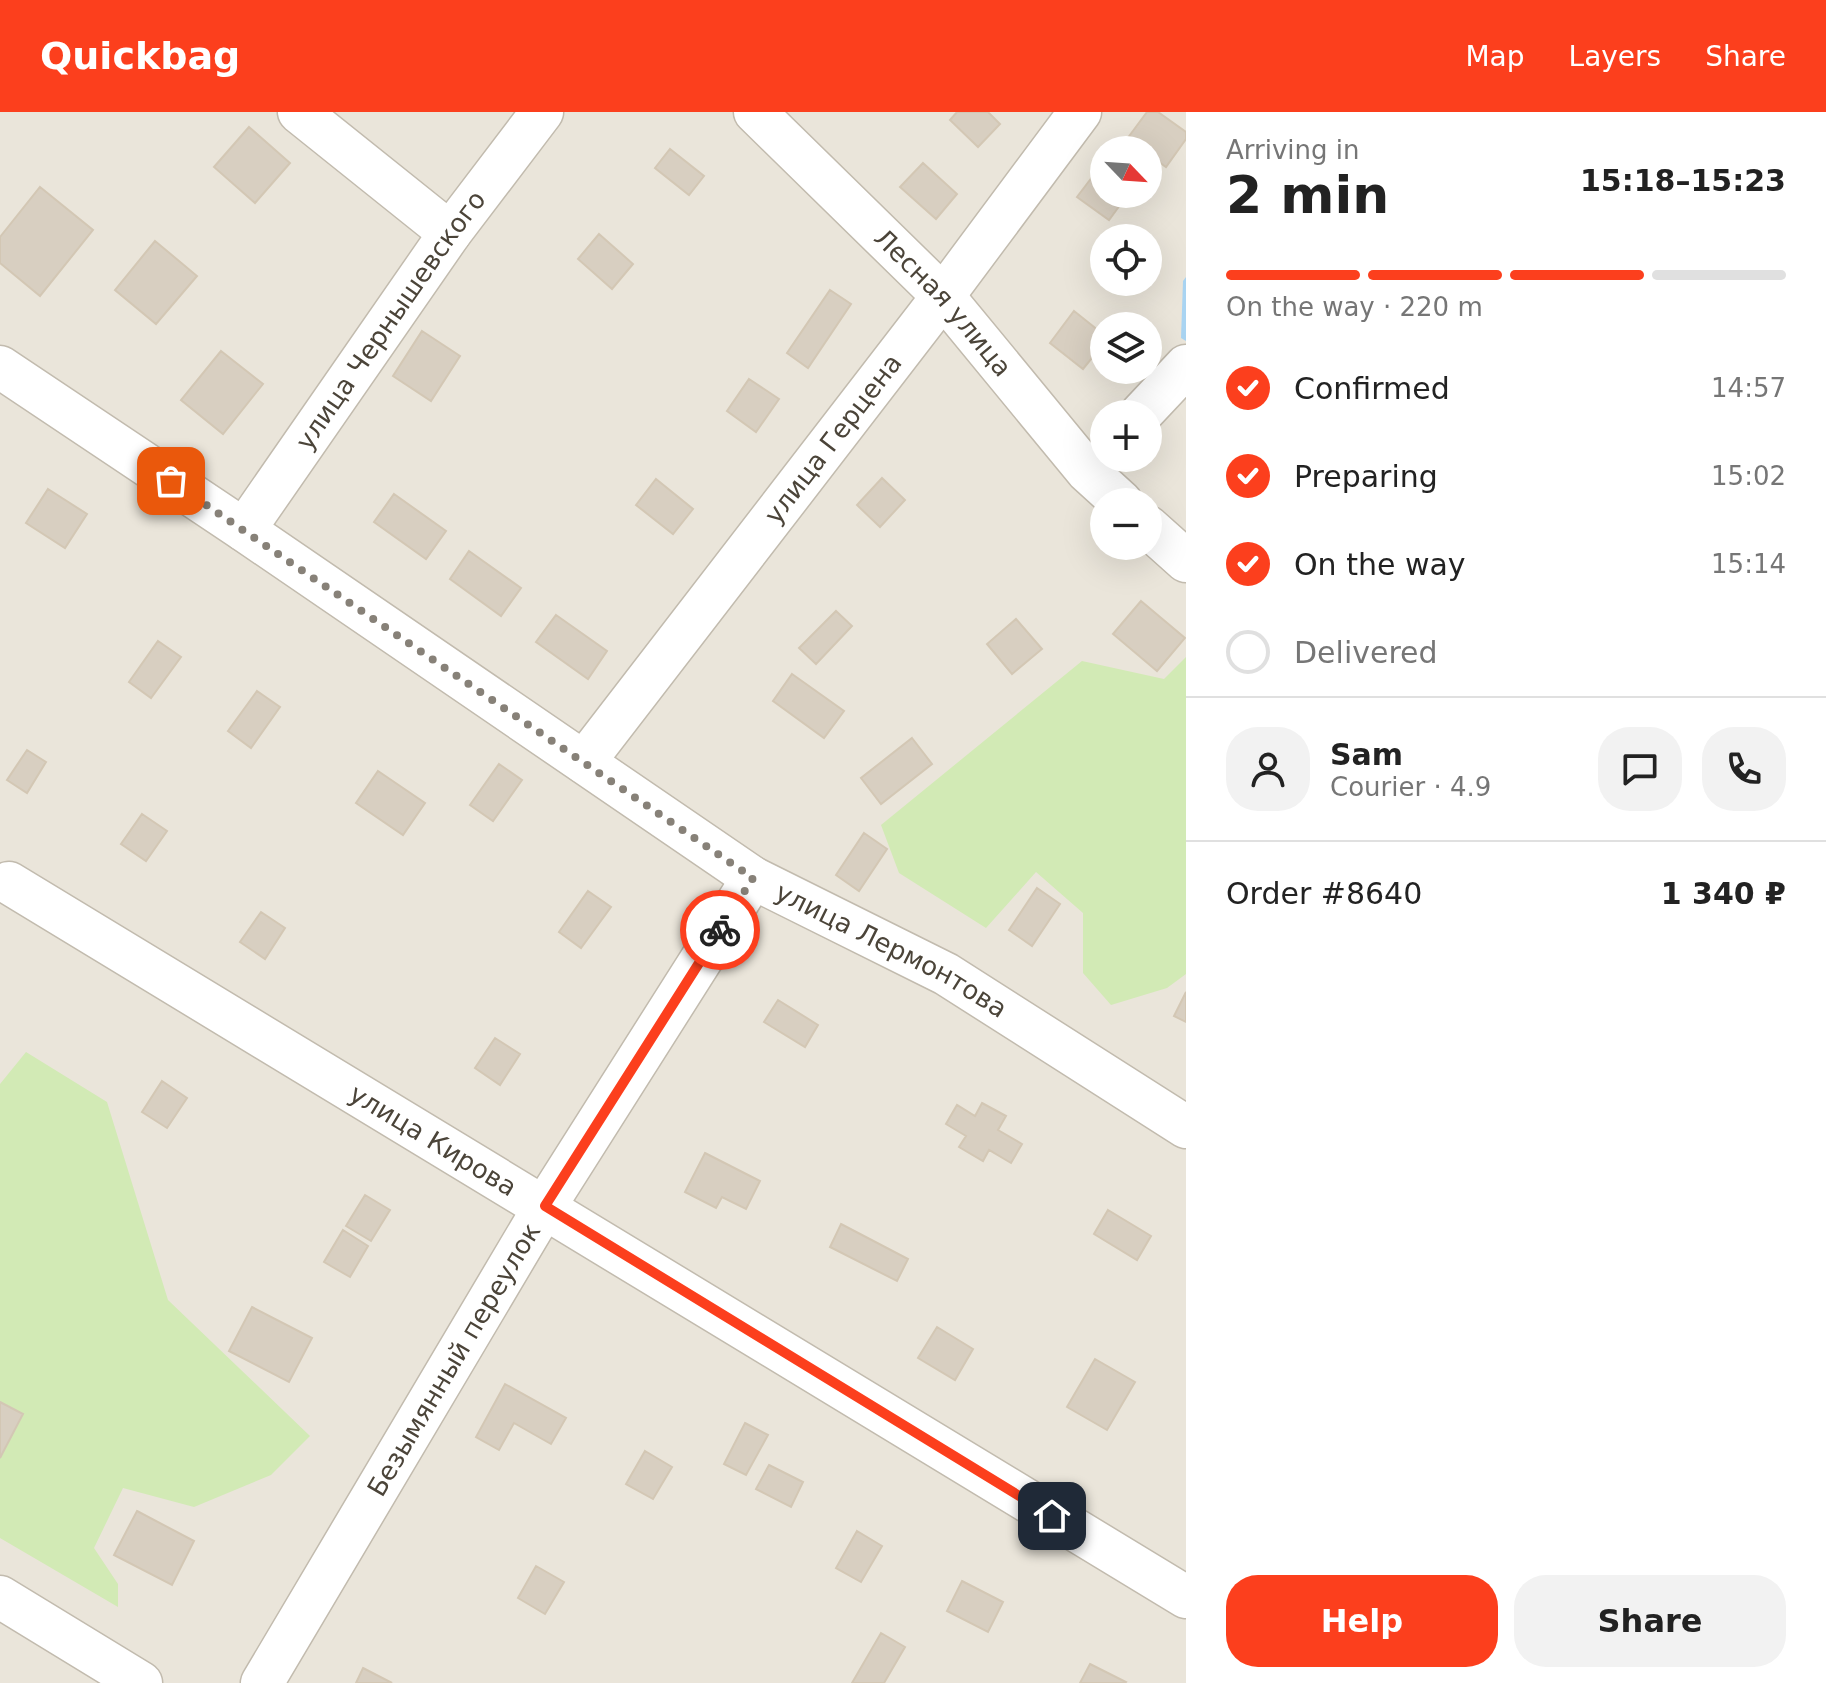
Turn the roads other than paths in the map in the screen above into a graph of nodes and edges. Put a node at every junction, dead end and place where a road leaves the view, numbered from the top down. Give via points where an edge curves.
1 (299, 112) edge
2 (542, 112) edge
3 (755, 112) edge
4 (1080, 112) edge
5 (444, 227) junction
6 (943, 296) junction
7 (1186, 366) edge
8 (0, 367) edge
9 (1154, 400) edge
10 (1090, 457) edge
11 (244, 530) junction
12 (1162, 540) edge
13 (1186, 561) edge
14 (584, 762) junction
15 (753, 878) junction
16 (9, 883) dead end
17 (1186, 1127) edge
18 (545, 1206) junction
19 (0, 1597) edge
20 (1186, 1597) edge
21 (141, 1683) edge
22 (262, 1683) edge

1 - 5 street
2 - 5 street, улица Чернышевского
3 - 6 street, Лесная улица
4 - 6 street, улица Герцена
5 - 11 street, улица Чернышевского
6 - 10 street, Лесная улица
6 - 14 street, улица Герцена
7 - 9 street
8 - 11 street, улица Лермонтова
11 - 14 street, улица Лермонтова
12 - 13 street
14 - 15 street, улица Лермонтова
15 - 17 street, улица Лермонтова via 946,974
15 - 18 street, Безымянный переулок
16 - 18 street, улица Кирова
18 - 20 street, улица Кирова
18 - 22 street, Безымянный переулок
19 - 21 street

